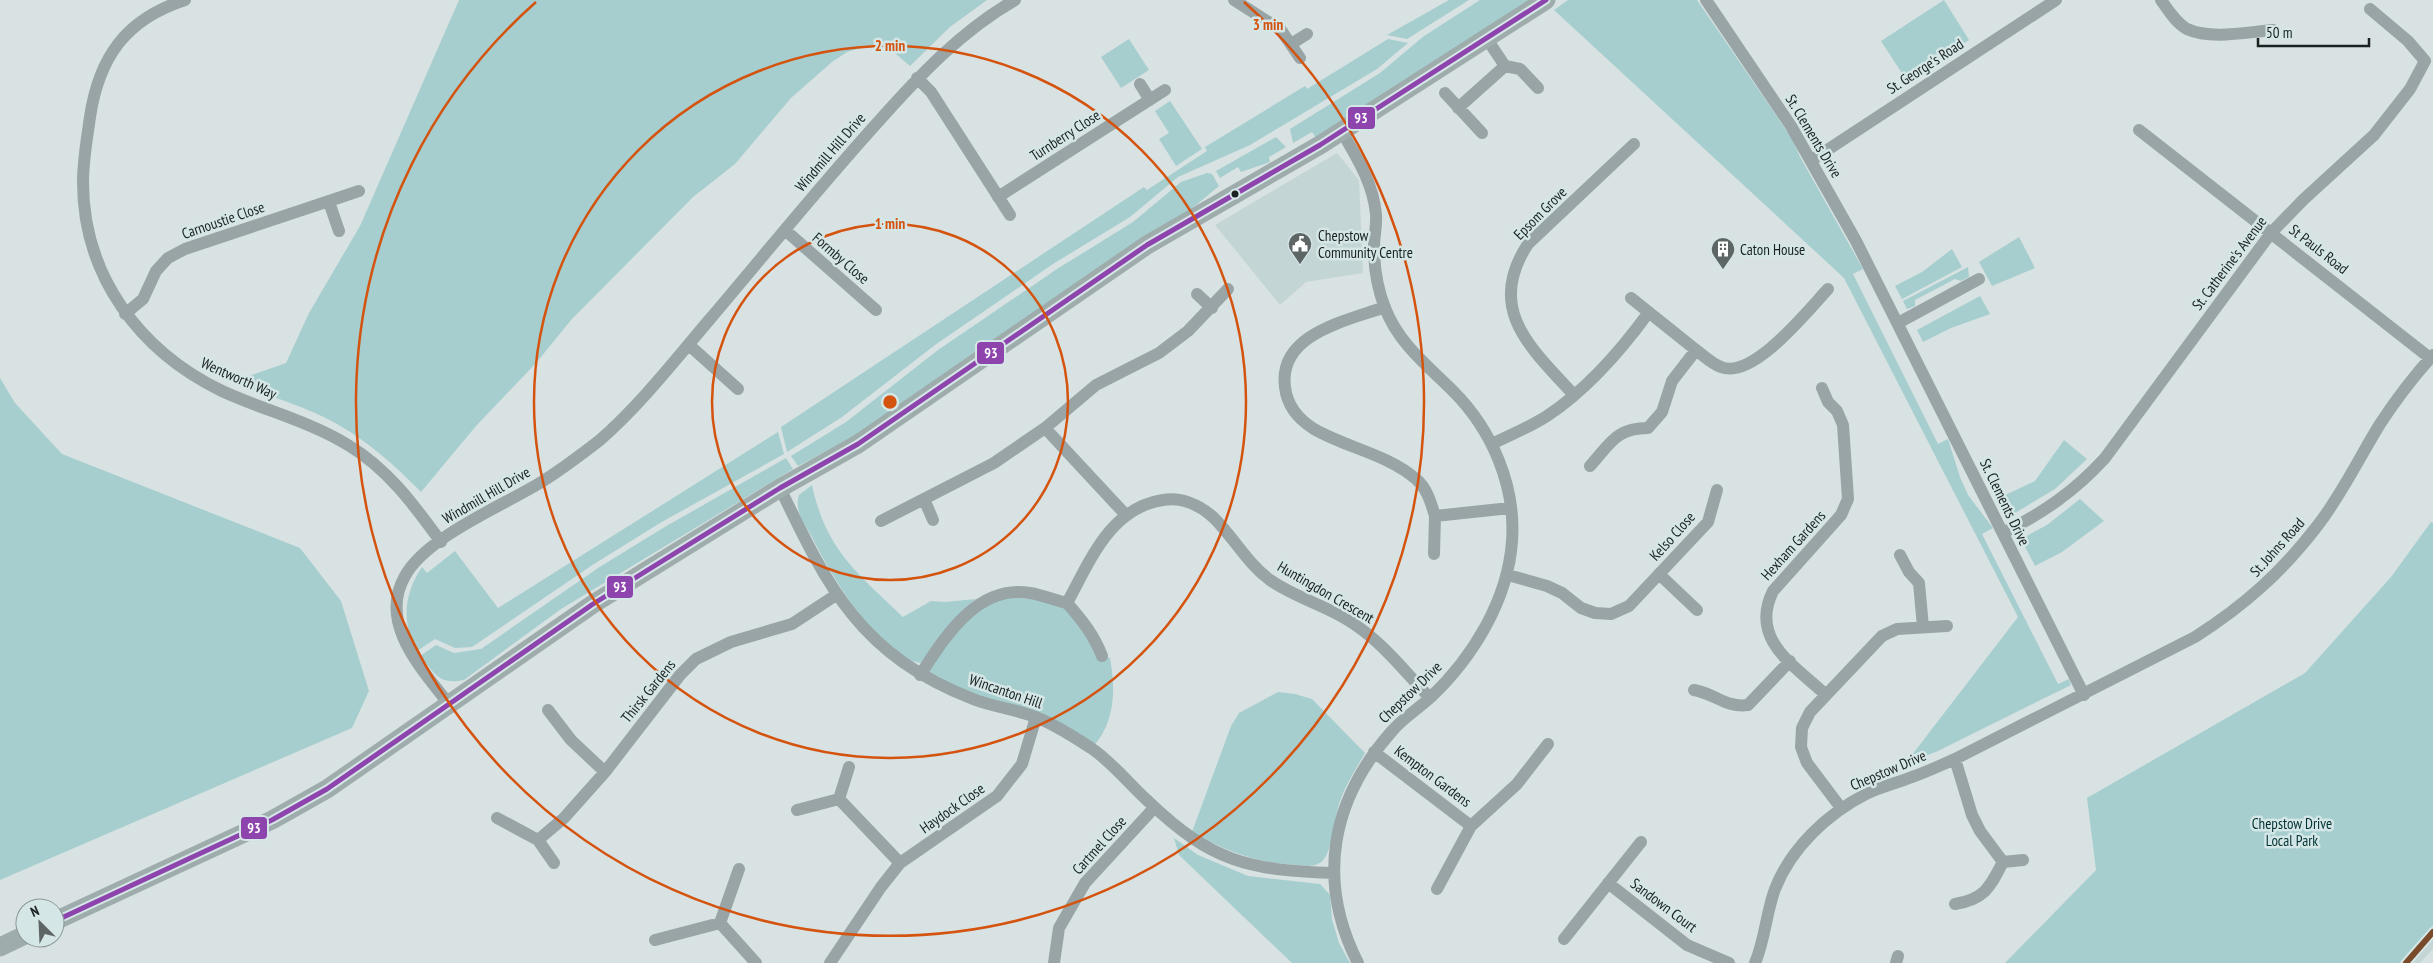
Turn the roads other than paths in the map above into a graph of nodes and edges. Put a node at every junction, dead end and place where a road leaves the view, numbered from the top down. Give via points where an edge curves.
1 (185, 0) edge
2 (1015, 0) edge
3 (1234, 0) edge
4 (1546, 0) edge
5 (1706, 0) edge
6 (2056, 0) edge
7 (2161, 0) edge
8 (2370, 9) dead end
9 (2273, 30) dead end
10 (1307, 34) dead end
11 (1487, 40) junction
12 (1291, 44) junction
13 (1300, 58) dead end
14 (1505, 66) junction
15 (917, 78) junction
16 (1140, 84) dead end
17 (1538, 88) dead end
18 (1165, 90) dead end
19 (1445, 93) dead end
20 (1150, 100) junction
21 (1458, 108) junction
22 (2139, 130) dead end
23 (1342, 132) junction
24 (1482, 133) dead end
25 (1634, 144) dead end
26 (1812, 160) junction
27 (359, 191) dead end
28 (998, 197) junction
29 (329, 202) junction
30 (1010, 215) dead end
31 (785, 230) junction
32 (339, 231) dead end
33 (2271, 233) junction
34 (1979, 279) dead end
35 (1228, 289) dead end
36 (1828, 289) dead end
37 (1197, 294) dead end
38 (1631, 298) dead end
39 (1385, 307) junction
40 (1212, 308) junction
41 (876, 310) dead end
42 (1649, 312) junction
43 (125, 314) junction
44 (1898, 323) junction
45 (689, 345) junction
46 (1696, 350) junction
47 (2432, 356) edge
48 (1822, 388) dead end
49 (738, 389) dead end
50 (1573, 394) junction
51 (1045, 428) junction
52 (1492, 444) junction
53 (1589, 467) dead end
54 (780, 488) junction
55 (1716, 490) dead end
56 (924, 499) junction
57 (1510, 508) junction
58 (1125, 514) junction
59 (1435, 516) junction
60 (933, 520) dead end
61 (881, 521) dead end
62 (2003, 533) junction
63 (440, 542) junction
64 (1434, 554) dead end
65 (1900, 555) dead end
66 (1659, 574) junction
67 (1508, 575) junction
68 (836, 595) junction
69 (1067, 603) junction
70 (1696, 610) dead end
71 (1947, 626) dead end
72 (1923, 627) junction
73 (1102, 656) dead end
74 (1790, 661) junction
75 (920, 675) junction
76 (1694, 690) dead end
77 (1826, 695) junction
78 (2084, 695) junction
79 (1430, 698) junction
80 (448, 703) junction
81 (548, 710) dead end
82 (1036, 717) junction
83 (1548, 744) dead end
84 (1374, 752) junction
85 (1955, 759) junction
86 (849, 767) dead end
87 (606, 772) junction
88 (839, 799) junction
89 (1154, 808) junction
90 (1841, 808) junction
91 (797, 810) dead end
92 (497, 818) dead end
93 (1472, 826) junction
94 (538, 840) junction
95 (1641, 842) dead end
96 (2023, 860) dead end
97 (2003, 862) junction
98 (554, 863) dead end
99 (900, 863) junction
100 (739, 869) dead end
101 (1333, 872) junction
102 (1608, 883) junction
103 (1437, 889) dead end
104 (1956, 904) dead end
105 (65, 916) edge
106 (720, 923) junction
107 (15, 939) edge
108 (1564, 939) dead end
109 (655, 940) dead end
110 (0, 946) edge
111 (756, 963) edge
112 (830, 963) edge
113 (1054, 963) edge
114 (1358, 963) edge
115 (1729, 963) edge
116 (1755, 963) edge

1 - 43 street, Wentworth Way via 161,8 141,20 123,37 108,57 92,103 84,156 85,211 99,265
2 - 15 street, Windmill Hill Drive via 964,34
3 - 12 street via 1281,30
4 - 11 main road
5 - 26 street, St. Clements Drive
6 - 26 street, St. George's Road
7 - 9 street via 2186,28 2216,39
8 - 33 street, St. Catherine's Avenue via 2408,41 2425,61 2410,89 2374,135
10 - 12 street
11 - 14 street
11 - 23 main road
12 - 13 street
14 - 17 street via 1520,69
14 - 21 street
15 - 28 street via 931,92
15 - 31 street, Windmill Hill Drive
16 - 20 street
18 - 20 street, Turnberry Close
19 - 21 street
20 - 28 street, Turnberry Close
21 - 24 street
22 - 33 street, St Pauls Road
23 - 39 street, Chepstow Drive via 1372,190 1377,276
23 - 54 main road via 1147,245 858,444
25 - 50 street, Epsom Grove via 1528,244 1516,263 1510,284 1518,326 1529,346
26 - 44 street, St. Clements Drive
27 - 29 street, Carnoustie Close
28 - 30 street
29 - 32 street
29 - 43 street, Carnoustie Close via 185,249 168,258 156,271 143,299
31 - 41 street, Formby Close
31 - 45 street, Windmill Hill Drive
33 - 47 street, St Pauls Road
33 - 62 street, St. Catherine's Avenue via 2105,458 2065,497
34 - 44 street
35 - 40 street
36 - 46 street via 1772,348 1755,360 1737,368 1722,368
37 - 40 street
38 - 42 street
39 - 52 street, Chepstow Drive via 1397,332 1414,355 1473,413
39 - 59 street via 1304,339 1286,366 1286,395 1302,420 1315,429 1402,469 1418,481
40 - 51 street via 1159,353 1096,385
42 - 46 street
42 - 50 street via 1622,349
43 - 63 street, Wentworth Way via 161,354 194,376 223,391 320,429 356,451 394,482
44 - 62 street, St. Clements Drive
45 - 49 street
45 - 63 street, Windmill Hill Drive via 647,394 600,440 543,481 465,524
46 - 53 street via 1672,381 1662,412 1648,428 1630,428
47 - 78 street, St. Johns Road via 2380,423 2319,524 2264,588 2195,638
48 - 74 street, Hexham Gardens via 1843,425 1848,498 1841,515 1773,591 1766,605 1767,634
50 - 52 street via 1547,416
51 - 56 street via 994,464
51 - 58 street
52 - 57 street, Chepstow Drive
54 - 68 street, Wincanton Hill
54 - 80 main road via 594,604
55 - 66 street, Kelso Close via 1708,522
56 - 60 street
56 - 61 street
57 - 59 street
57 - 67 street, Chepstow Drive via 1512,539
58 - 69 street, Huntingdon Crescent via 1093,554
58 - 79 street, Huntingdon Crescent via 1146,502 1172,498 1195,504 1214,518 1242,553 1269,579 1296,597 1352,622 1371,636
59 - 64 street
62 - 78 street, St. Clements Drive
63 - 80 street, Windmill Hill Drive via 418,559 404,576 398,596 397,619 413,658
65 - 72 street via 1919,583
66 - 67 street, Kelso Close via 1629,606 1612,614 1581,608 1547,586
66 - 70 street, Kelso Close
67 - 79 street, Chepstow Drive via 1483,632 1455,673
68 - 75 street, Wincanton Hill via 877,642
68 - 87 street, Thirsk Gardens via 792,624 731,642 696,659 674,682
69 - 73 street via 1083,620
69 - 75 street via 1028,593 993,595 967,614 944,638
71 - 72 street
72 - 77 street via 1897,629 1882,636
74 - 76 street via 1748,705 1734,707 1710,693
74 - 77 street, Hexham Gardens
75 - 82 street, Wincanton Hill via 974,699
77 - 90 street via 1810,712 1802,728 1801,748 1807,763
78 - 85 street, Chepstow Drive
79 - 84 street, Chepstow Drive via 1394,729
80 - 105 main road via 327,790 280,816
81 - 87 street via 571,740
82 - 89 street, Wincanton Hill via 1092,749
82 - 99 street, Haydock Close via 1022,764 997,796
83 - 93 street, Kempton Gardens via 1517,784
84 - 93 street, Kempton Gardens
84 - 101 street, Chepstow Drive via 1345,805 1336,838
85 - 90 street, Chepstow Drive via 1867,793
85 - 97 street via 1972,815 1980,832
86 - 88 street
87 - 94 street, Thirsk Gardens via 564,818
88 - 91 street
88 - 99 street
89 - 101 street, Wincanton Hill via 1175,828 1228,858 1267,868
89 - 113 street, Cartmel Close via 1085,883 1059,928
90 - 116 street, Chepstow Drive via 1819,827 1787,865 1765,919
92 - 94 street
93 - 103 street, Kempton Gardens
94 - 98 street
95 - 102 street, Sandown Court
96 - 97 street
97 - 104 street via 1983,894 1971,902
99 - 112 street, Haydock Close via 880,887
100 - 106 street
101 - 114 street, Chepstow Drive via 1336,906 1347,942
102 - 108 street, Sandown Court
102 - 115 street, Sandown Court via 1687,945
106 - 109 street
106 - 111 street
107 - 110 main road

